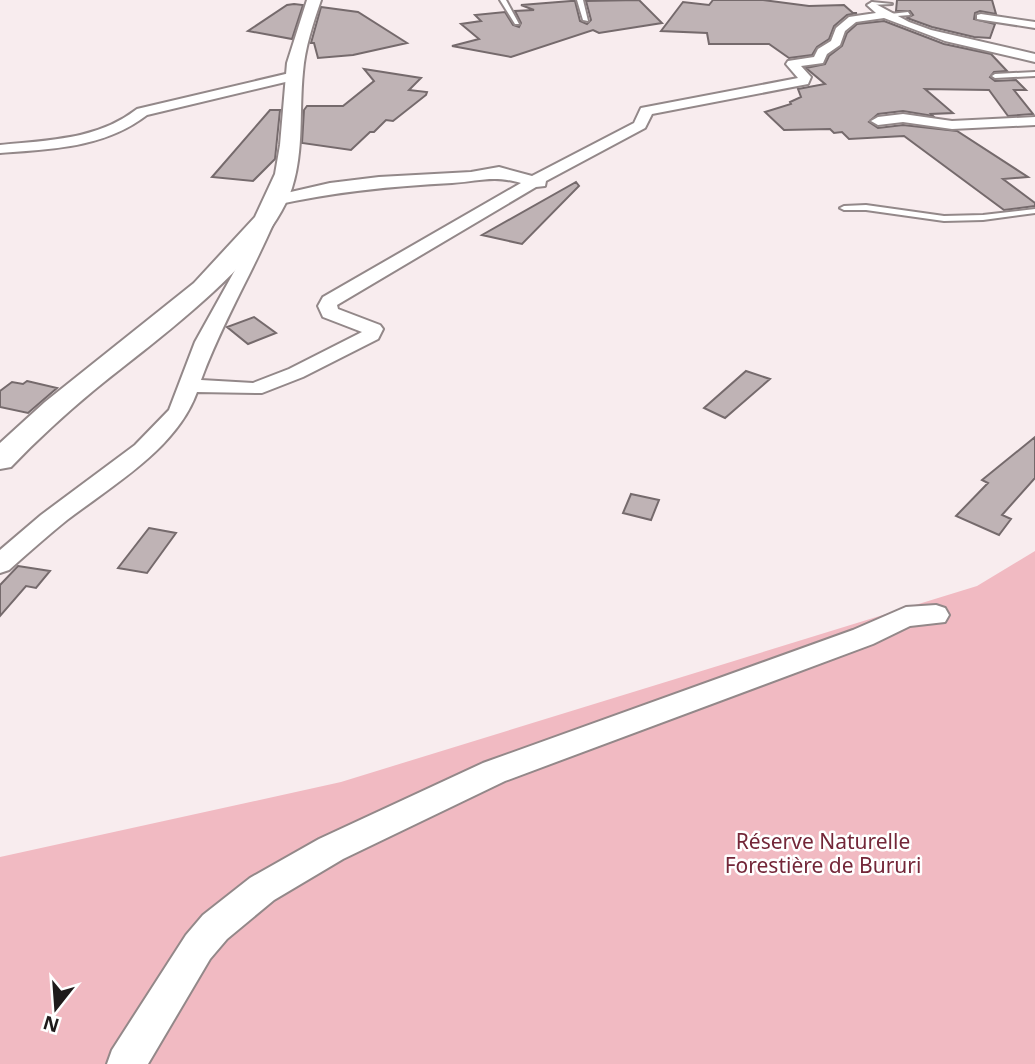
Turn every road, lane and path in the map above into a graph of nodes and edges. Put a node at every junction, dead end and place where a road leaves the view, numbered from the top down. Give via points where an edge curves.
1 (314, 0) edge
2 (503, 0) edge
3 (580, 0) edge
4 (869, 2) edge
5 (886, 9) junction
6 (908, 14) dead end
7 (981, 17) dead end
8 (586, 20) dead end
9 (517, 23) dead end
10 (1035, 24) edge
11 (1035, 58) edge
12 (1035, 75) edge
13 (294, 76) junction
14 (995, 76) dead end
15 (878, 121) dead end
16 (1035, 121) edge
17 (0, 149) edge
18 (542, 183) junction
19 (275, 200) junction
20 (844, 208) dead end
21 (1035, 211) edge
22 (266, 222) junction
23 (189, 385) junction
24 (0, 460) edge
25 (0, 564) edge
26 (936, 615) dead end
27 (126, 1064) edge

1 - 13 street
2 - 9 lane
3 - 8 lane
4 - 5 street
5 - 6 lane
5 - 11 street via 956,40
5 - 18 street via 853,19 819,60 792,64 805,77 803,81 646,111 639,125
7 - 10 street
12 - 14 lane
13 - 17 street via 142,112 107,135
13 - 19 street via 294,120 282,186
15 - 16 street via 903,118 952,125
18 - 19 street via 499,172 379,181
18 - 23 street via 330,301 330,313 373,329 371,335 255,389
19 - 22 street
20 - 21 lane via 880,208 930,218
22 - 23 street via 205,342
22 - 24 street via 205,286 40,421
23 - 25 street via 179,412 143,450
26 - 27 street via 906,617 863,637 494,772 331,849 261,889 215,927

